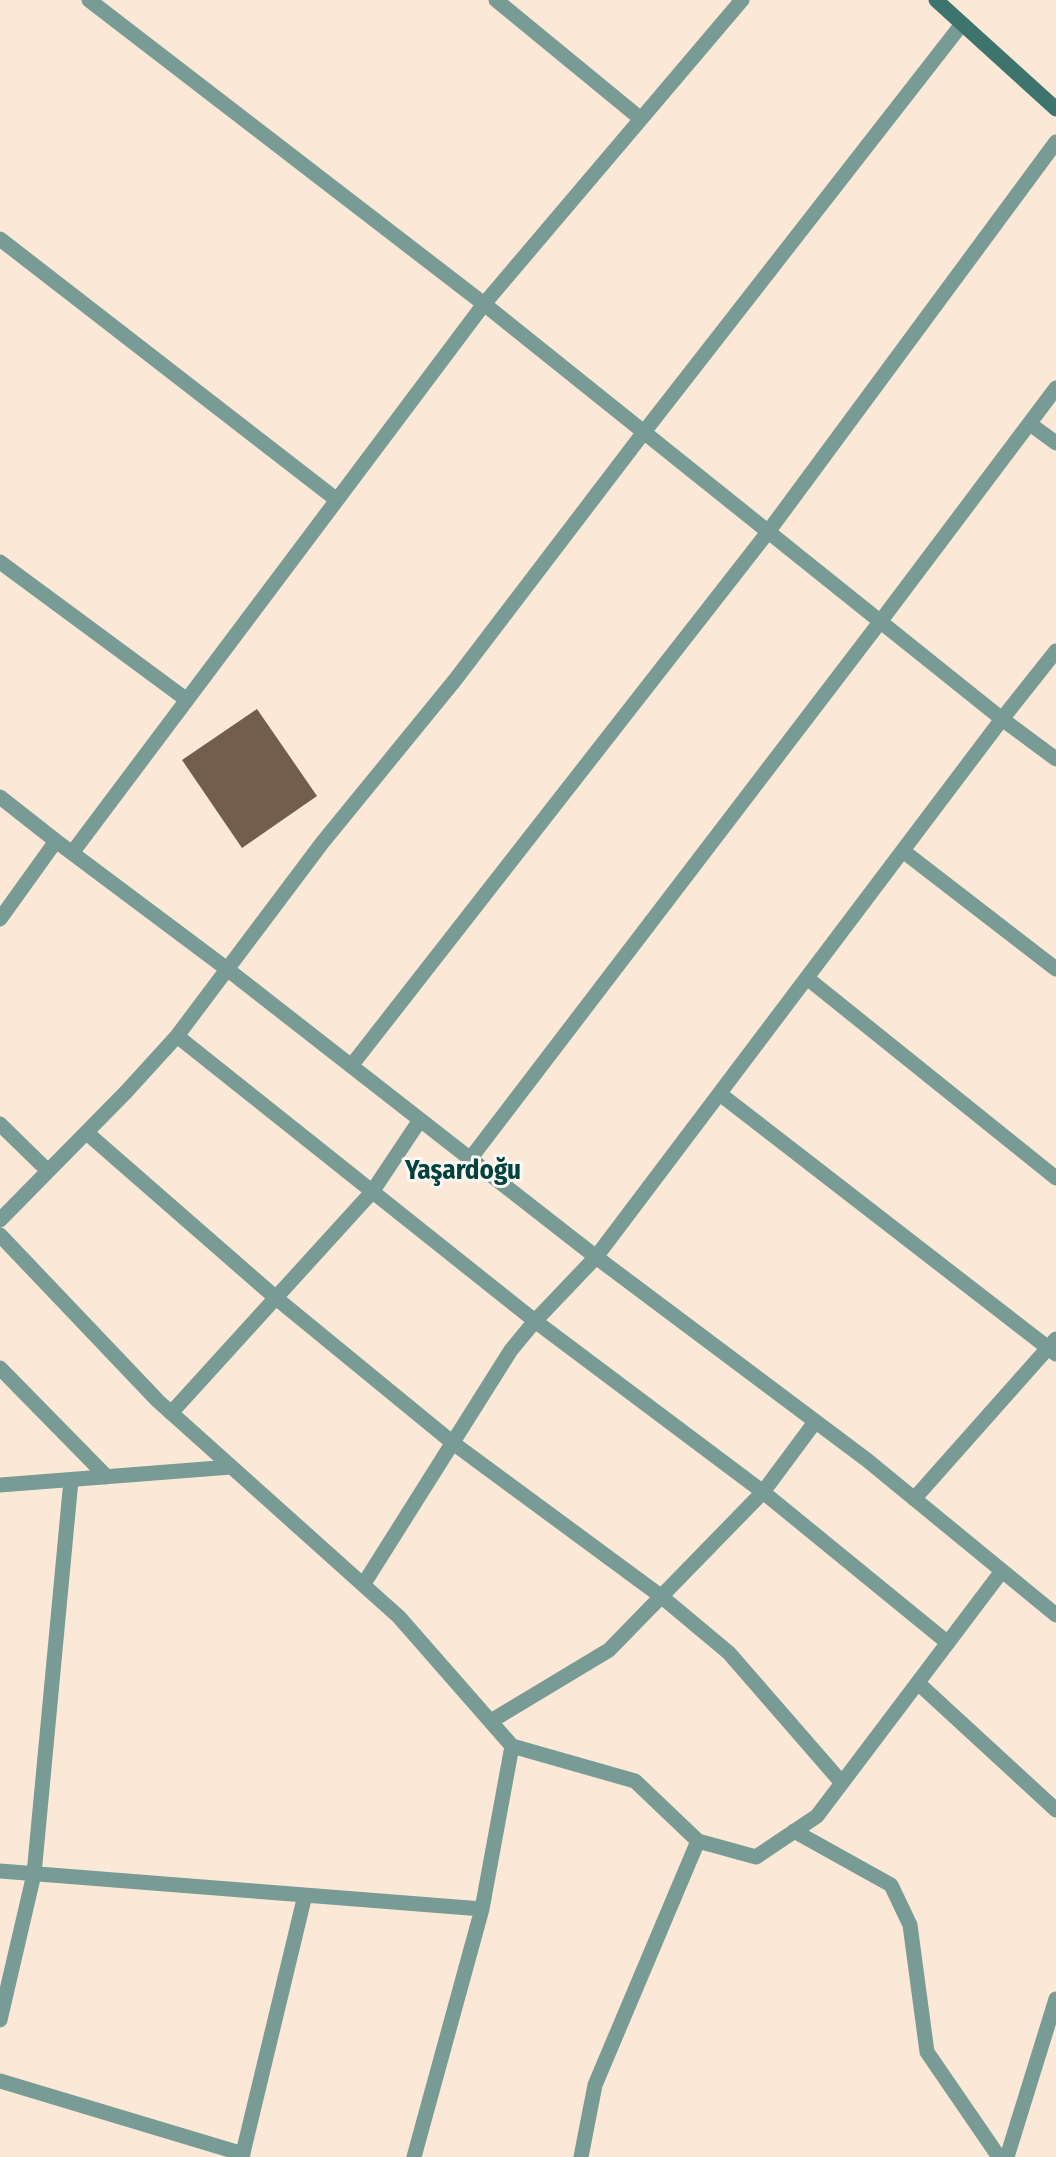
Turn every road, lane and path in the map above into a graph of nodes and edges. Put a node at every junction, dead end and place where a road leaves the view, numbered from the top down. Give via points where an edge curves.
1 (89, 0) edge
2 (496, 0) edge
3 (742, 0) edge
4 (936, 0) edge
5 (962, 24) junction
6 (1056, 109) edge
7 (641, 119) junction
8 (1056, 142) edge
9 (0, 239) edge
10 (484, 304) junction
11 (1056, 388) edge
12 (1030, 424) junction
13 (644, 432) junction
14 (1056, 443) edge
15 (337, 500) junction
16 (768, 532) junction
17 (0, 562) edge
18 (880, 622) junction
19 (1056, 651) edge
20 (187, 700) junction
21 (1002, 719) junction
22 (1056, 759) edge
23 (0, 797) edge
24 (56, 841) junction
25 (903, 851) junction
26 (72, 853) junction
27 (0, 919) edge
28 (227, 969) junction
29 (1056, 969) edge
30 (807, 978) junction
31 (177, 1036) junction
32 (351, 1066) junction
33 (720, 1094) junction
34 (420, 1120) junction
35 (0, 1124) edge
36 (87, 1132) junction
37 (470, 1159) junction
38 (48, 1171) junction
39 (1056, 1178) edge
40 (372, 1192) junction
41 (0, 1220) edge
42 (0, 1235) edge
43 (596, 1257) junction
44 (276, 1298) junction
45 (535, 1321) junction
46 (1053, 1347) edge
47 (0, 1368) edge
48 (171, 1413) junction
49 (815, 1422) junction
50 (453, 1443) junction
51 (231, 1467) junction
52 (107, 1477) junction
53 (71, 1480) junction
54 (0, 1485) edge
55 (763, 1492) junction
56 (914, 1499) junction
57 (1002, 1571) junction
58 (363, 1585) junction
59 (662, 1597) junction
60 (1056, 1615) edge
61 (948, 1643) junction
62 (918, 1683) junction
63 (491, 1721) junction
64 (512, 1746) junction
65 (842, 1783) junction
66 (1056, 1810) edge
67 (794, 1831) junction
68 (698, 1841) junction
69 (0, 1871) edge
70 (34, 1874) junction
71 (305, 1895) junction
72 (482, 1909) junction
73 (1056, 1999) edge
74 (0, 2020) edge
75 (0, 2081) edge
76 (243, 2155) edge
77 (414, 2157) edge
78 (581, 2157) edge
79 (999, 2157) edge
80 (1007, 2157) edge

1 - 10 street
2 - 7 street
3 - 7 street
4 - 5 main road
5 - 6 main road
5 - 13 street
7 - 10 street
8 - 16 street
9 - 15 street
10 - 13 street
10 - 15 street
11 - 12 street
12 - 14 street
12 - 18 street
13 - 16 street
13 - 28 street via 463,670 322,843
15 - 20 street
16 - 18 street
16 - 32 street
17 - 20 street
18 - 21 street
18 - 37 street
19 - 21 street
20 - 26 street
21 - 22 street
21 - 25 street
23 - 24 street
24 - 26 street
24 - 27 street
25 - 29 street
25 - 30 street
26 - 28 street
28 - 31 street
28 - 32 street
30 - 33 street
30 - 39 street
31 - 36 street
31 - 40 street
32 - 34 street
33 - 43 street
33 - 46 street
34 - 37 street
34 - 40 street
35 - 38 street
36 - 38 street
36 - 44 street
37 - 43 street
38 - 41 street
40 - 44 street
40 - 45 street
42 - 48 street
43 - 45 street
43 - 49 street
44 - 48 street
44 - 50 street
45 - 50 street
45 - 55 street
46 - 56 street
47 - 52 street
48 - 51 street
49 - 55 street
49 - 56 street
50 - 58 street
50 - 59 street
51 - 52 street
51 - 58 street
52 - 53 street
53 - 54 street
53 - 70 street
55 - 59 street
55 - 61 street
56 - 57 street
57 - 60 street
57 - 61 street
58 - 63 street via 399,1617
59 - 63 street via 609,1650
59 - 65 street via 729,1653
61 - 62 street
62 - 65 street
62 - 66 street
63 - 64 street
64 - 68 street via 635,1781
64 - 72 street
65 - 67 street via 817,1816
67 - 68 street via 756,1857
67 - 79 street via 891,1885 910,1925 927,2052
68 - 78 street via 595,2085
69 - 70 street
70 - 71 street
70 - 74 street
71 - 72 street
71 - 76 street
72 - 77 street
73 - 80 street
75 - 76 street

